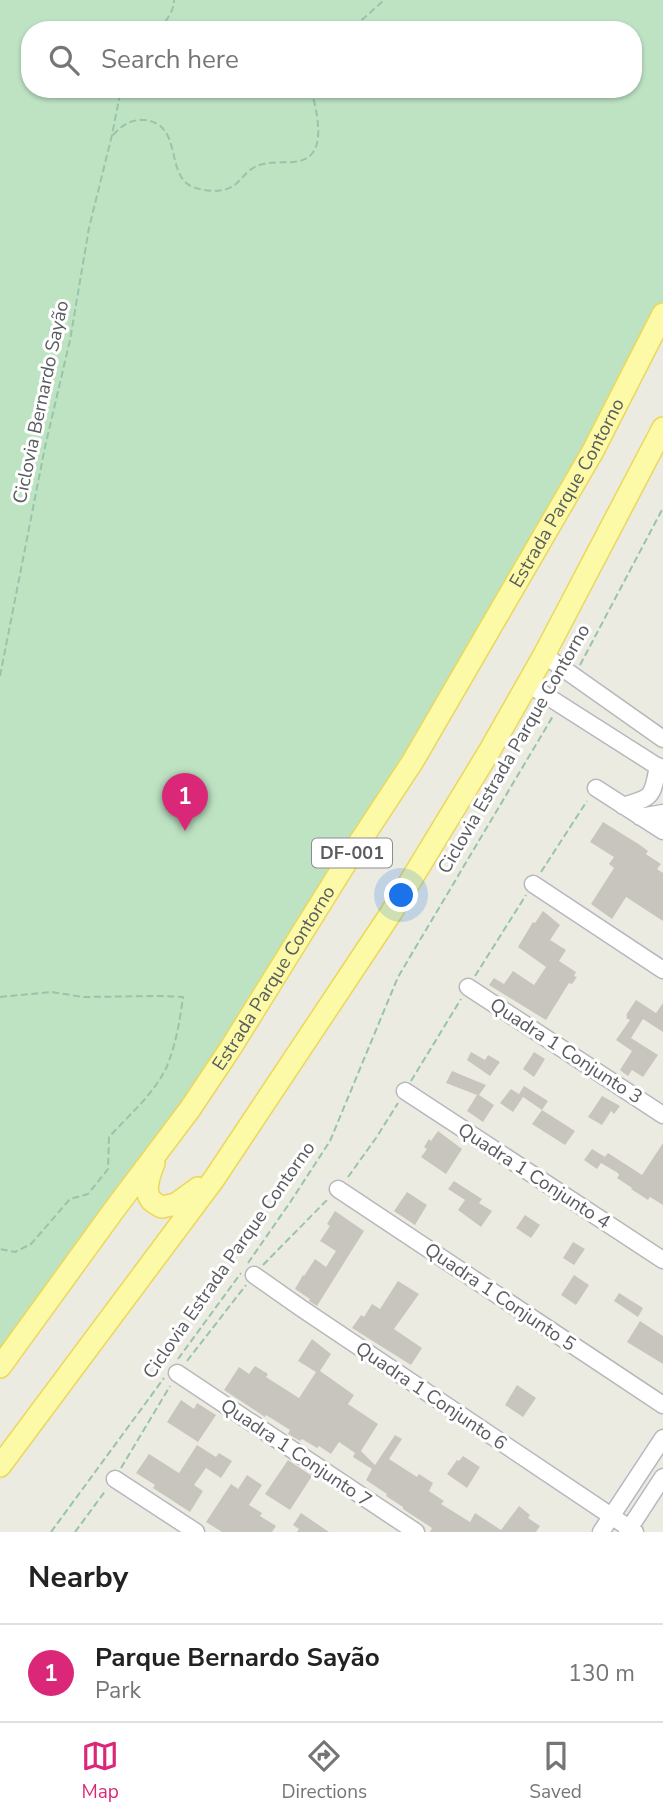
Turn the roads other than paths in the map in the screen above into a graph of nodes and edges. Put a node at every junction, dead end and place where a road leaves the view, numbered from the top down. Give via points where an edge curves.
1 (663, 314) edge
2 (663, 428) edge
3 (544, 655) junction
4 (528, 684) junction
5 (628, 715) junction
6 (614, 737) junction
7 (663, 739) edge
8 (657, 766) edge
9 (596, 788) road end
10 (623, 806) junction
11 (663, 813) edge
12 (640, 817) junction
13 (663, 831) edge
14 (533, 884) road end
15 (663, 970) edge
16 (468, 987) road end
17 (405, 1091) road end
18 (663, 1115) edge
19 (158, 1151) junction
20 (214, 1179) junction
21 (338, 1189) road end
22 (663, 1260) edge
23 (248, 1270) road end
24 (0, 1367) edge
25 (174, 1369) road end
26 (663, 1405) edge
27 (663, 1438) edge
28 (0, 1466) edge
29 (663, 1477) edge
30 (115, 1479) road end
31 (610, 1517) junction
32 (630, 1531) edge
33 (196, 1532) edge
34 (416, 1532) edge
35 (600, 1532) edge

1 - 19 main road, Estrada Parque Contorno / DF-001 via 593,451 413,761 230,1049
2 - 3 main road, DF-001
3 - 4 main road, DF-001
3 - 5 street
4 - 6 street
4 - 20 main road, DF-001 via 391,913
5 - 6 street
5 - 7 street
6 - 8 street
7 - 8 street
8 - 10 street via 652,794
9 - 10 street
10 - 12 street
11 - 12 street
12 - 13 street
14 - 15 street
16 - 18 street, Quadra 1 Conjunto 3
17 - 22 street, Quadra 1 Conjunto 4
19 - 20 main road via 148,1195 162,1207 176,1204
19 - 24 main road, Estrada Parque Contorno / DF-001
20 - 28 main road, DF-001
21 - 26 street, Quadra 1 Conjunto 5
23 - 31 street, Quadra 1 Conjunto 6
25 - 34 street, Quadra 1 Conjunto 7
27 - 31 street
29 - 32 street
30 - 33 street
31 - 32 street, Quadra 1 Conjunto 6
31 - 35 street

